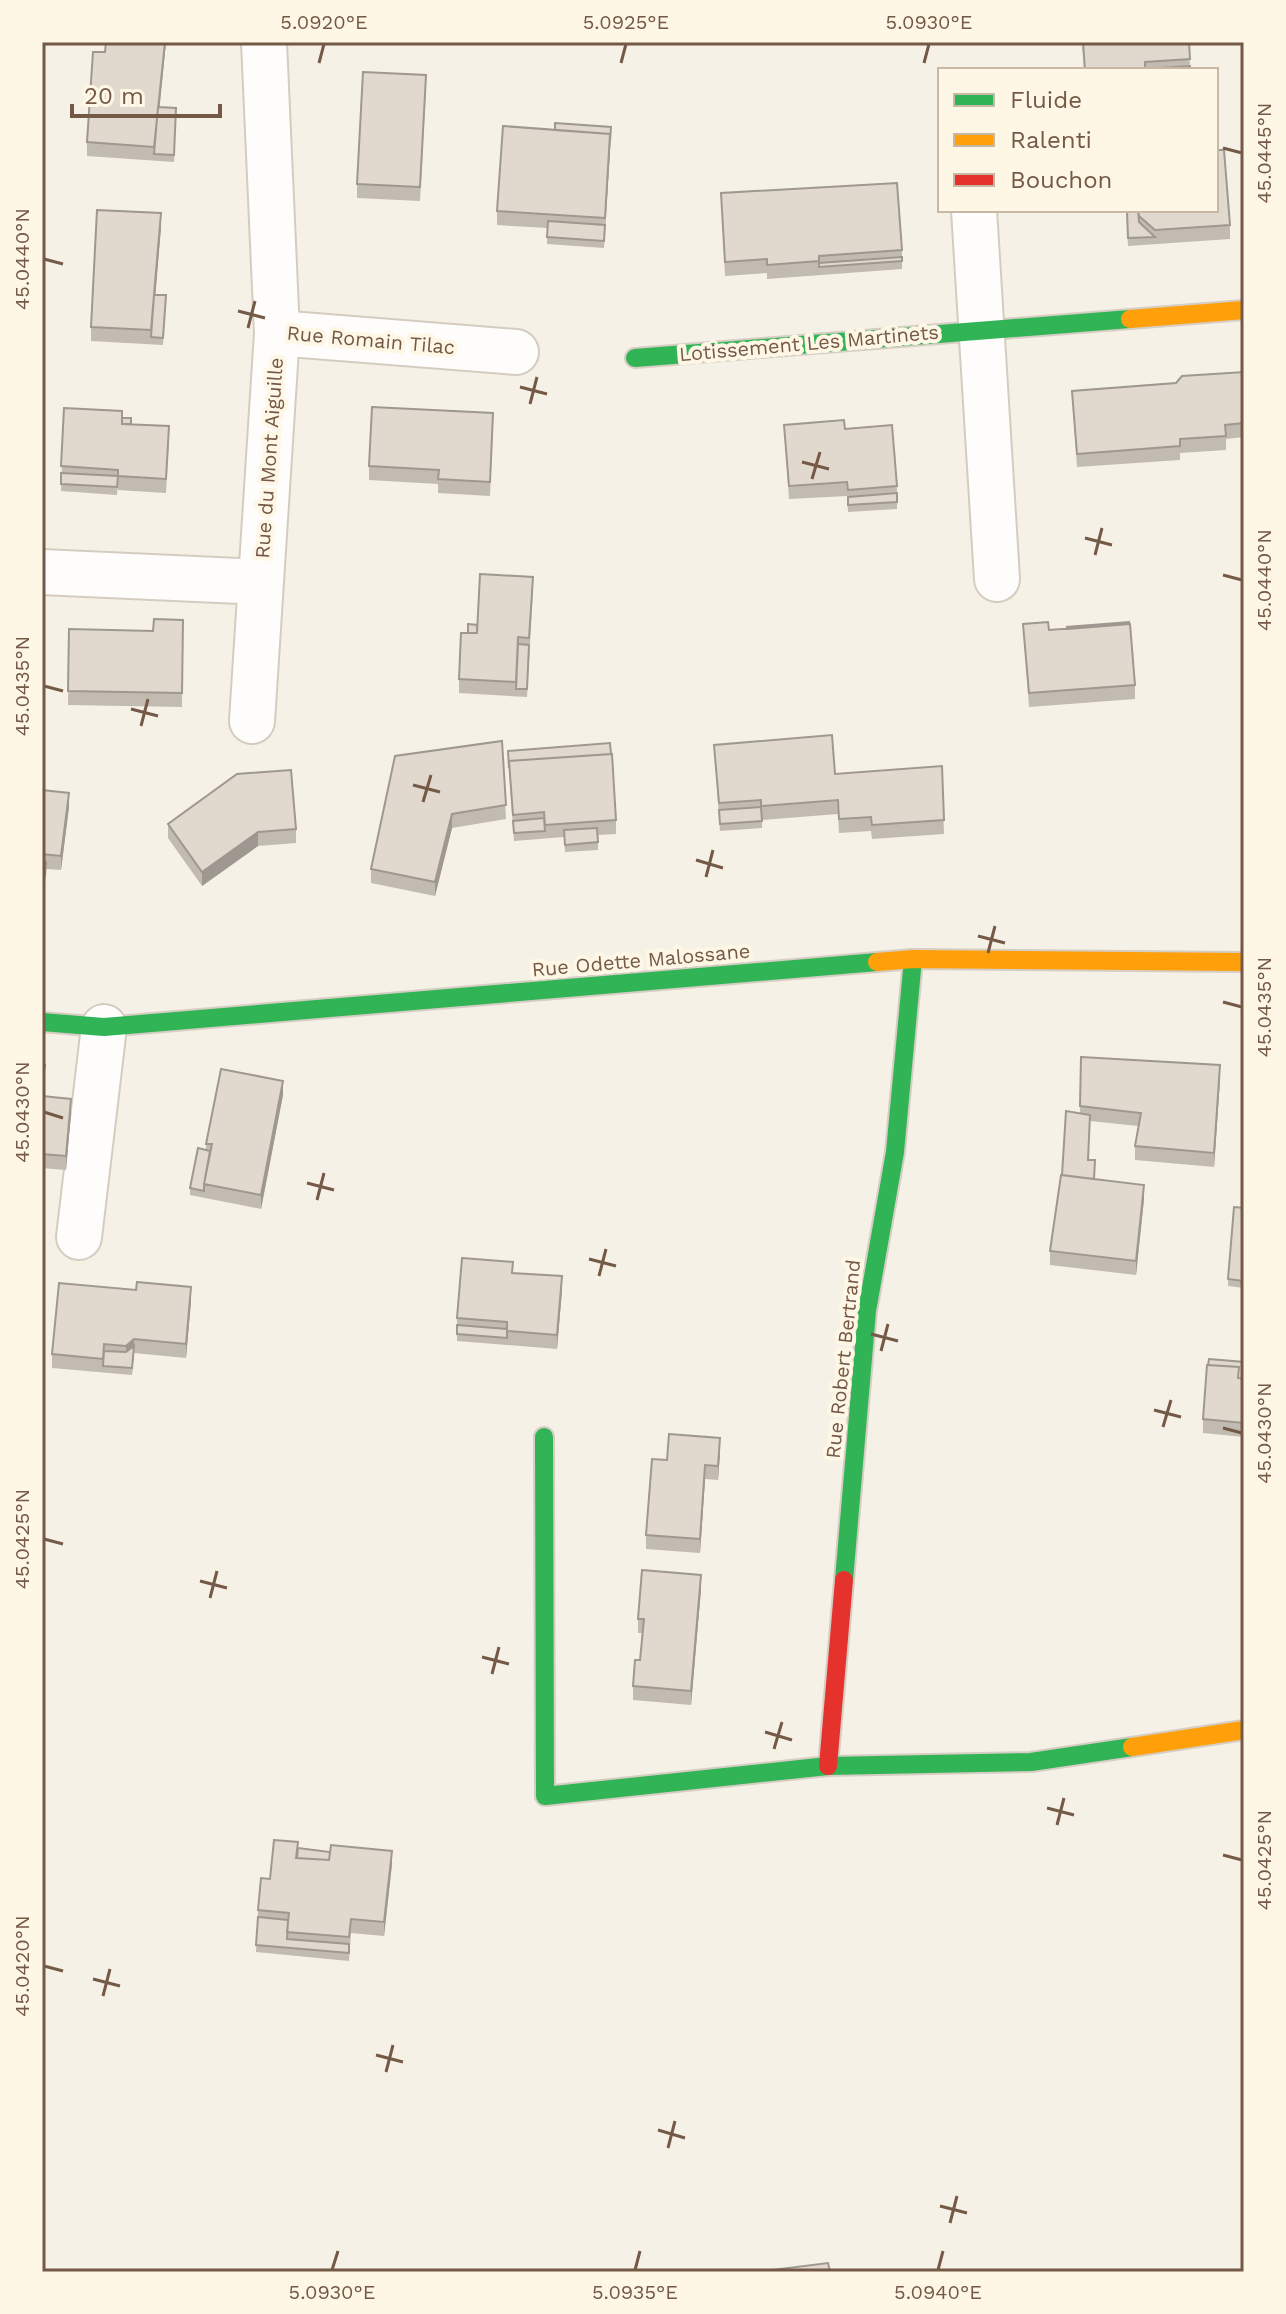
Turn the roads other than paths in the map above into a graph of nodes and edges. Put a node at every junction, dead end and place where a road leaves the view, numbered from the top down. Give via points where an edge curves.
1 (264, 42) edge
2 (974, 212) edge
3 (1244, 310) edge
4 (982, 329) junction
5 (277, 333) junction
6 (516, 352) dead end
7 (635, 358) dead end
8 (42, 572) edge
9 (997, 579) dead end
10 (261, 582) junction
11 (252, 721) dead end
12 (913, 959) junction
13 (1244, 962) edge
14 (42, 1022) edge
15 (104, 1027) junction
16 (79, 1237) dead end
17 (544, 1437) dead end
18 (1244, 1730) edge
19 (828, 1766) junction

1 - 5 street, Rue Romain Tilac
2 - 4 street
3 - 4 street, Lotissement Les Martinets
4 - 7 street, Lotissement Les Martinets
4 - 9 street
5 - 6 street, Rue Romain Tilac
5 - 10 street, Rue du Mont Aiguille
8 - 10 street, Rue du Mont Aiguille
10 - 11 street, Rue du Mont Aiguille
12 - 13 street, Rue Odette Malossane
12 - 15 street, Rue Odette Malossane
12 - 19 street, Rue Robert Bertrand via 895,1152 867,1311
14 - 15 street, Rue Odette Malossane
15 - 16 street
17 - 19 street via 545,1796
18 - 19 street via 1031,1762

